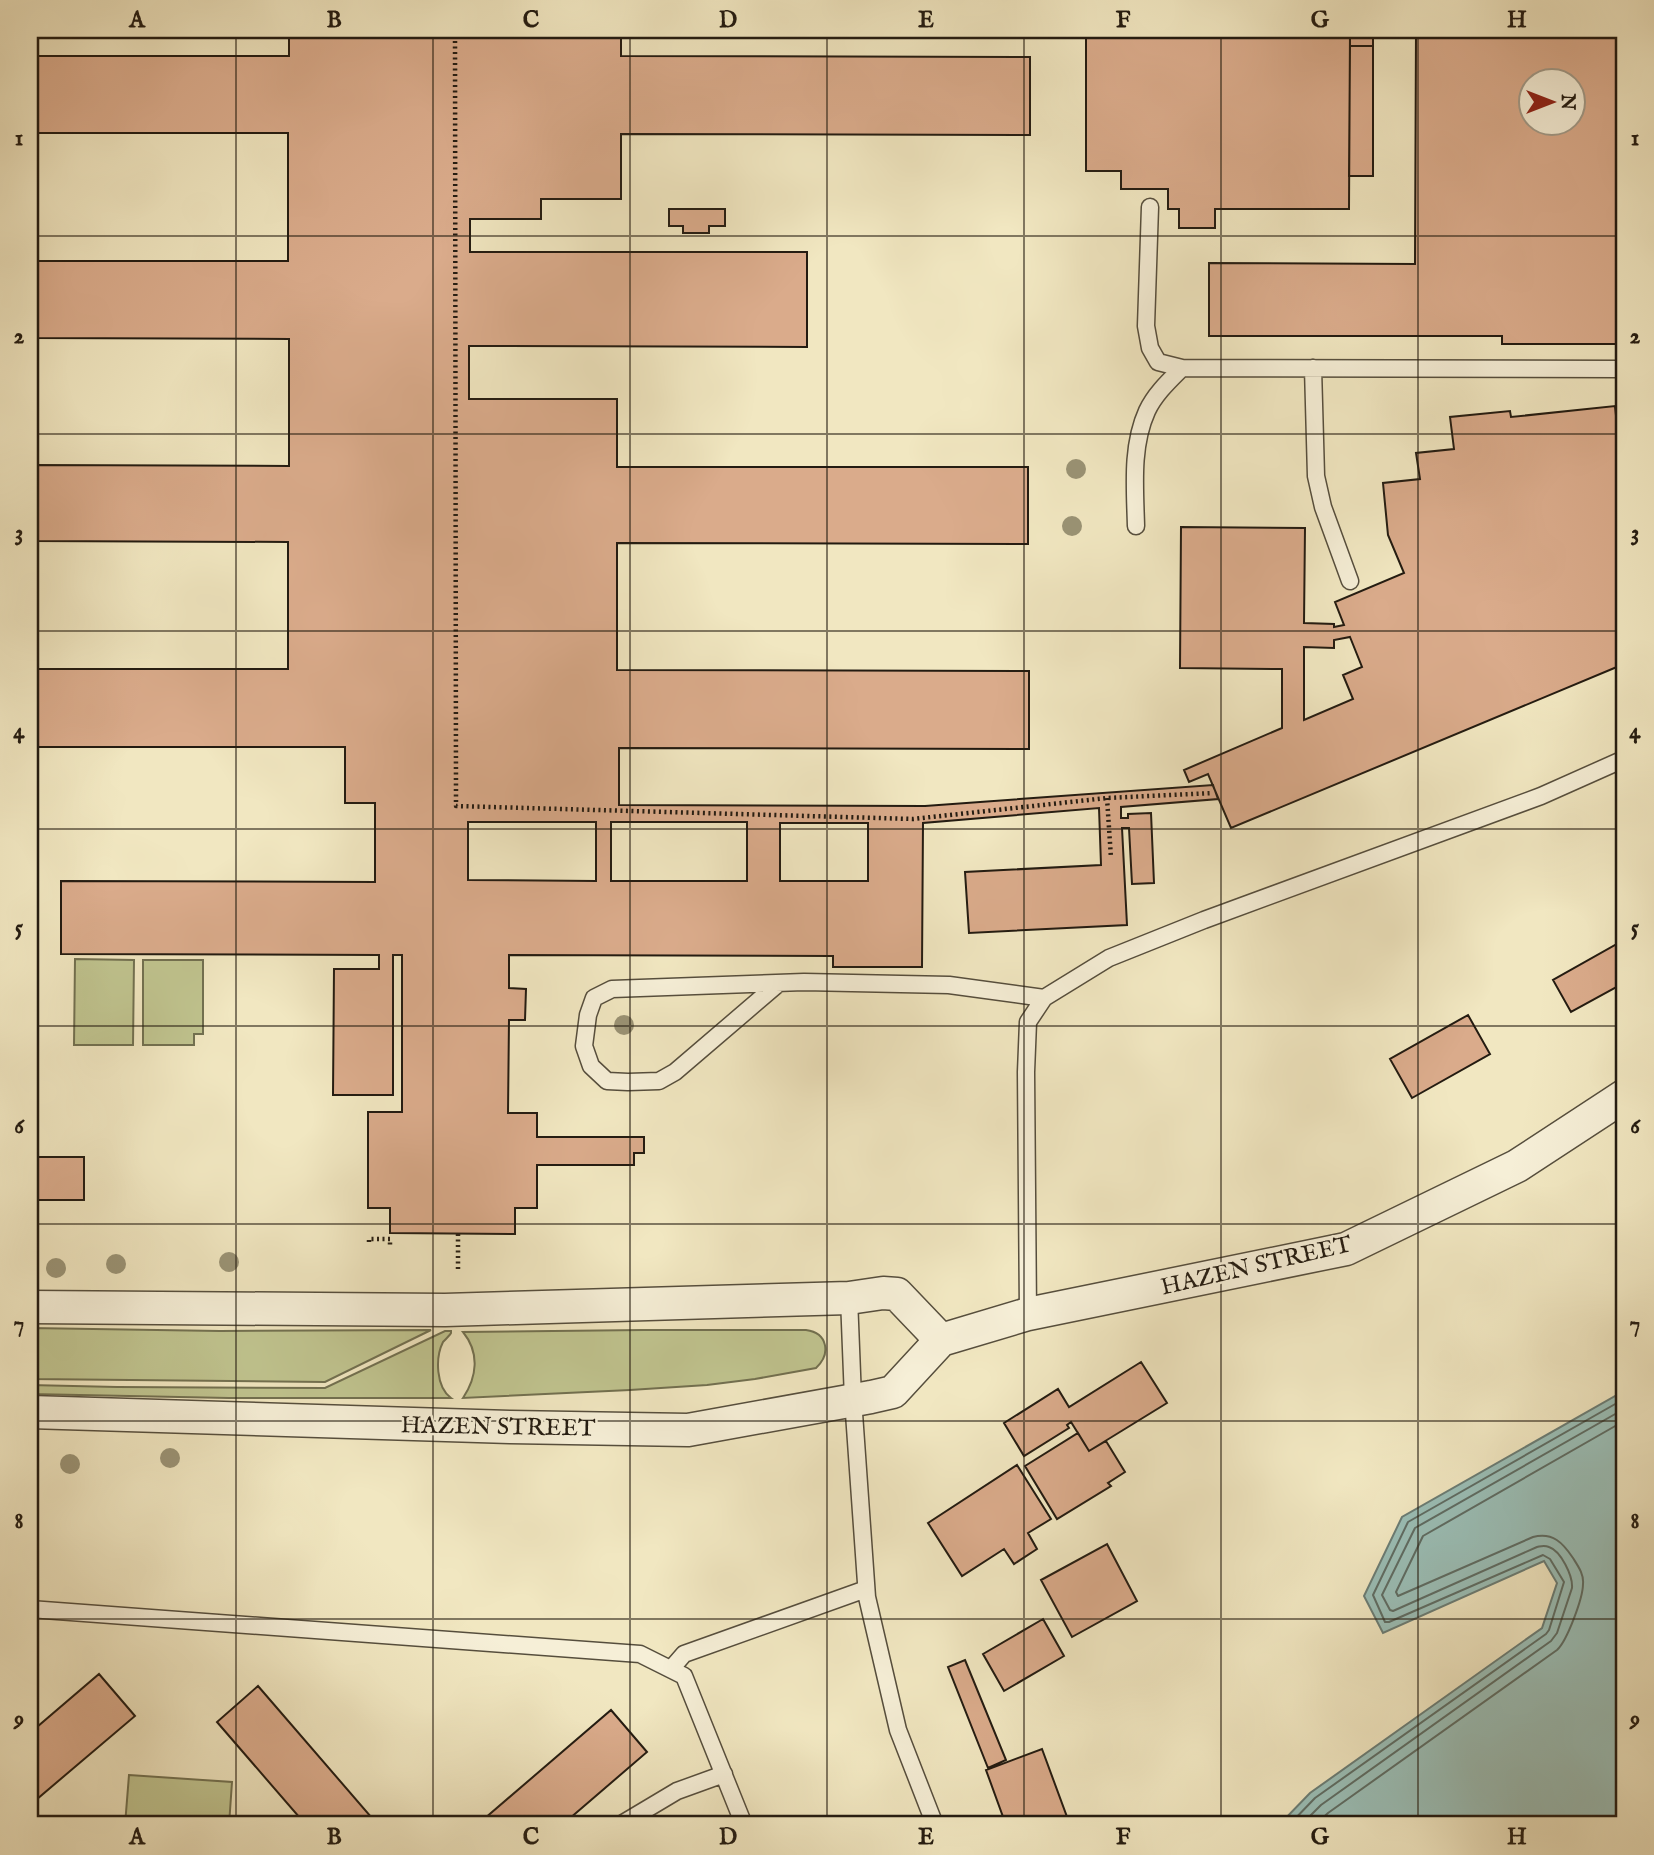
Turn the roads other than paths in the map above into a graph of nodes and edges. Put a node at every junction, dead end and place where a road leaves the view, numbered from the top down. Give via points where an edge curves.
1 (1150, 206) dead end
2 (1182, 368) junction
3 (1313, 368) junction
4 (1624, 369) edge
5 (1136, 526) dead end
6 (1350, 581) dead end
7 (1624, 759) edge
8 (779, 983) junction
9 (1044, 998) junction
10 (1624, 1096) edge
11 (849, 1298) junction
12 (30, 1307) edge
13 (1028, 1314) junction
14 (940, 1340) junction
15 (853, 1399) junction
16 (30, 1412) edge
17 (866, 1589) junction
18 (30, 1609) edge
19 (671, 1669) junction
20 (724, 1774) junction
21 (620, 1825) edge
22 (744, 1825) edge
23 (935, 1825) edge

1 - 2 lane via 1146,326 1150,348 1158,362
2 - 3 lane
2 - 5 lane via 1147,410 1136,447
3 - 4 lane
3 - 6 lane via 1317,476
7 - 9 lane via 1541,796 1109,958
8 - 8 lane via 612,989 594,998 588,1015 584,1046 591,1066 607,1080 659,1082
8 - 9 lane via 949,985
9 - 13 lane via 1028,1022
10 - 13 street, HAZEN STREET via 1517,1166 1346,1250
11 - 12 street via 445,1310
11 - 14 street via 897,1294
11 - 15 lane
13 - 14 street, HAZEN STREET
14 - 15 street, HAZEN STREET via 893,1392
15 - 16 street, HAZEN STREET via 688,1430
15 - 17 lane
17 - 19 lane via 684,1654
17 - 23 lane via 898,1730
18 - 19 lane via 640,1654
19 - 20 lane via 684,1676
20 - 21 lane via 677,1791
20 - 22 lane

